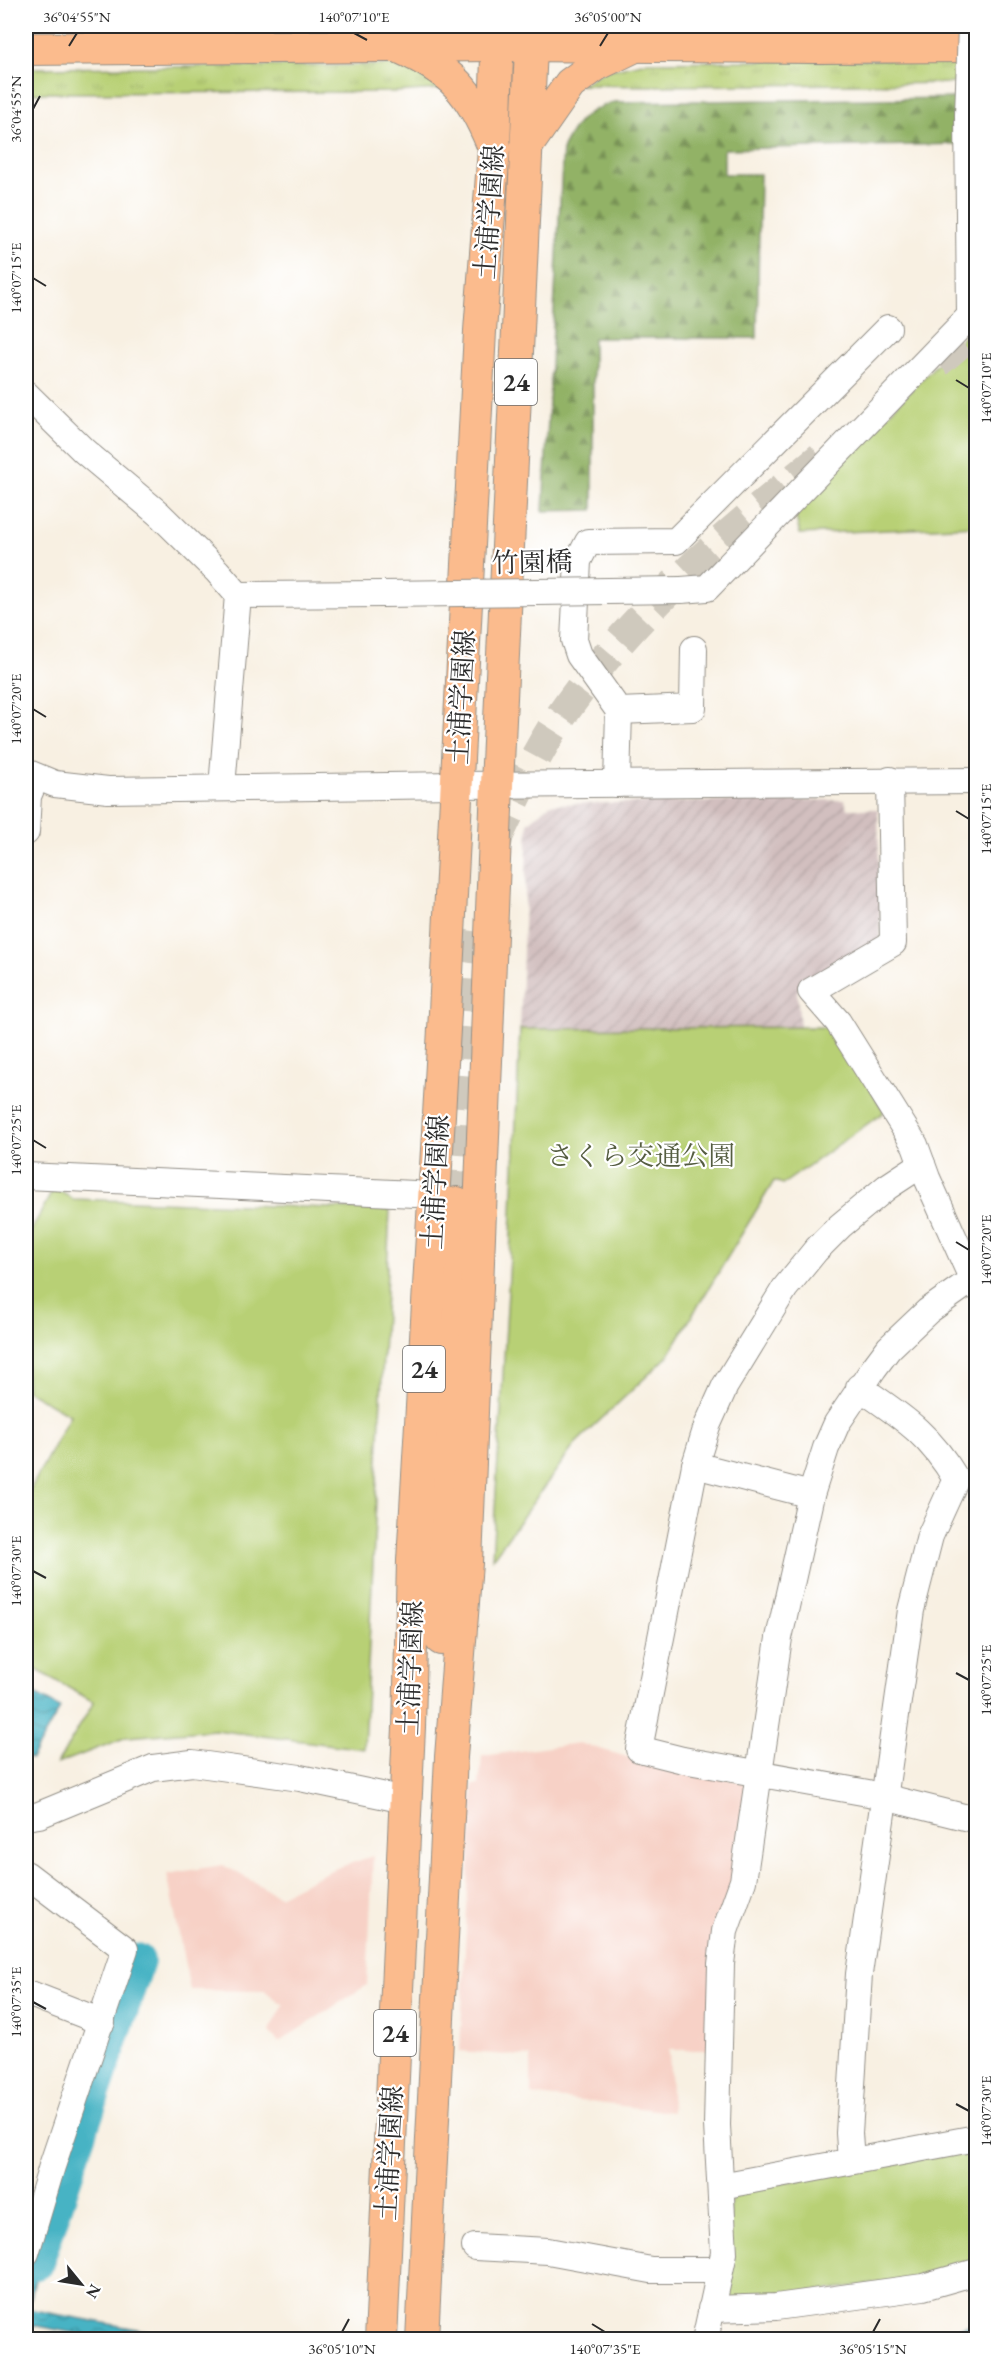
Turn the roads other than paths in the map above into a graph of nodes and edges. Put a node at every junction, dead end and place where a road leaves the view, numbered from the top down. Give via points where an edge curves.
1 (971, 26) edge
2 (498, 35) edge
3 (532, 35) edge
4 (395, 46) junction
5 (634, 46) junction
6 (976, 46) edge
7 (26, 49) edge
8 (526, 147) junction
9 (494, 148) junction
10 (973, 316) edge
11 (888, 328) dead end
12 (26, 394) edge
13 (238, 595) junction
14 (693, 649) dead end
15 (619, 711) junction
16 (31, 775) edge
17 (223, 775) dead end
18 (890, 780) junction
19 (976, 781) edge
20 (497, 784) junction
21 (617, 784) junction
22 (456, 785) junction
23 (26, 832) edge
24 (922, 1164) junction
25 (26, 1176) edge
26 (415, 1194) dead end
27 (457, 1203) tunnel mouth
28 (975, 1281) edge
29 (859, 1388) junction
30 (695, 1465) junction
31 (811, 1495) junction
32 (441, 1535) junction
33 (409, 1727) junction
34 (452, 1735) junction
35 (757, 1773) junction
36 (885, 1797) junction
37 (405, 1800) junction
38 (26, 1817) edge
39 (976, 1820) edge
40 (26, 1874) edge
41 (26, 1997) edge
42 (102, 2022) junction
43 (976, 2138) edge
44 (851, 2161) junction
45 (721, 2186) junction
46 (475, 2247) dead end
47 (26, 2253) edge
48 (720, 2270) junction
49 (976, 2272) edge
50 (711, 2309) junction
51 (705, 2338) edge
52 (381, 2340) edge
53 (422, 2340) edge

1 - 10 street, bridge via 968,115
2 - 3 main road
2 - 4 main road
2 - 9 main road, 土浦学園線 / 24
3 - 5 main road
3 - 8 main road, 土浦学園線 / 24
4 - 7 main road
4 - 9 main road via 460,85 482,119
5 - 6 main road
5 - 8 main road via 596,65 570,84
8 - 20 main road, 土浦学園線 / 24
9 - 22 main road, 土浦学園線 / 24 via 480,331
10 - 13 street, 竹園橋, bridge via 707,588
11 - 15 street via 676,541 588,542 578,561 574,640 579,655
12 - 13 street via 84,451 159,514
13 - 17 street
14 - 15 street via 693,708
15 - 21 street
16 - 22 street via 55,784 108,790
16 - 23 street
18 - 19 street
18 - 21 street
18 - 24 street via 893,943 811,991 838,1022 915,1145
20 - 21 street
20 - 22 street
20 - 34 main road, 土浦学園線 / 24 via 466,1563
22 - 33 main road, 土浦学園線 / 24 via 413,1561
24 - 28 street
24 - 30 street via 840,1226 785,1288 725,1386
25 - 26 street
27 - 32 main road, 24
28 - 29 street via 908,1328
29 - 31 street via 837,1423
29 - 36 street via 907,1419 940,1453 956,1479 930,1536 911,1610
30 - 31 street
30 - 35 street via 639,1749
31 - 35 street via 779,1638
32 - 33 main road, 24 via 420,1696
32 - 34 main road, 24 via 441,1699
33 - 37 main road, 土浦学園線 / 24
34 - 53 main road, 土浦学園線 / 24
35 - 36 street
35 - 45 street via 743,1881 725,1932 721,1964 717,2125
36 - 39 street
36 - 44 street via 859,1974 849,2133
37 - 38 street via 300,1778 192,1762 153,1768
37 - 52 main road, 土浦学園線 / 24
40 - 42 street via 125,1949
41 - 42 street via 33,1995
42 - 47 street
43 - 44 street
44 - 45 street
45 - 48 street via 724,2253
46 - 48 street via 548,2251 651,2270
48 - 50 street
49 - 50 street via 923,2287 776,2307
50 - 51 street

